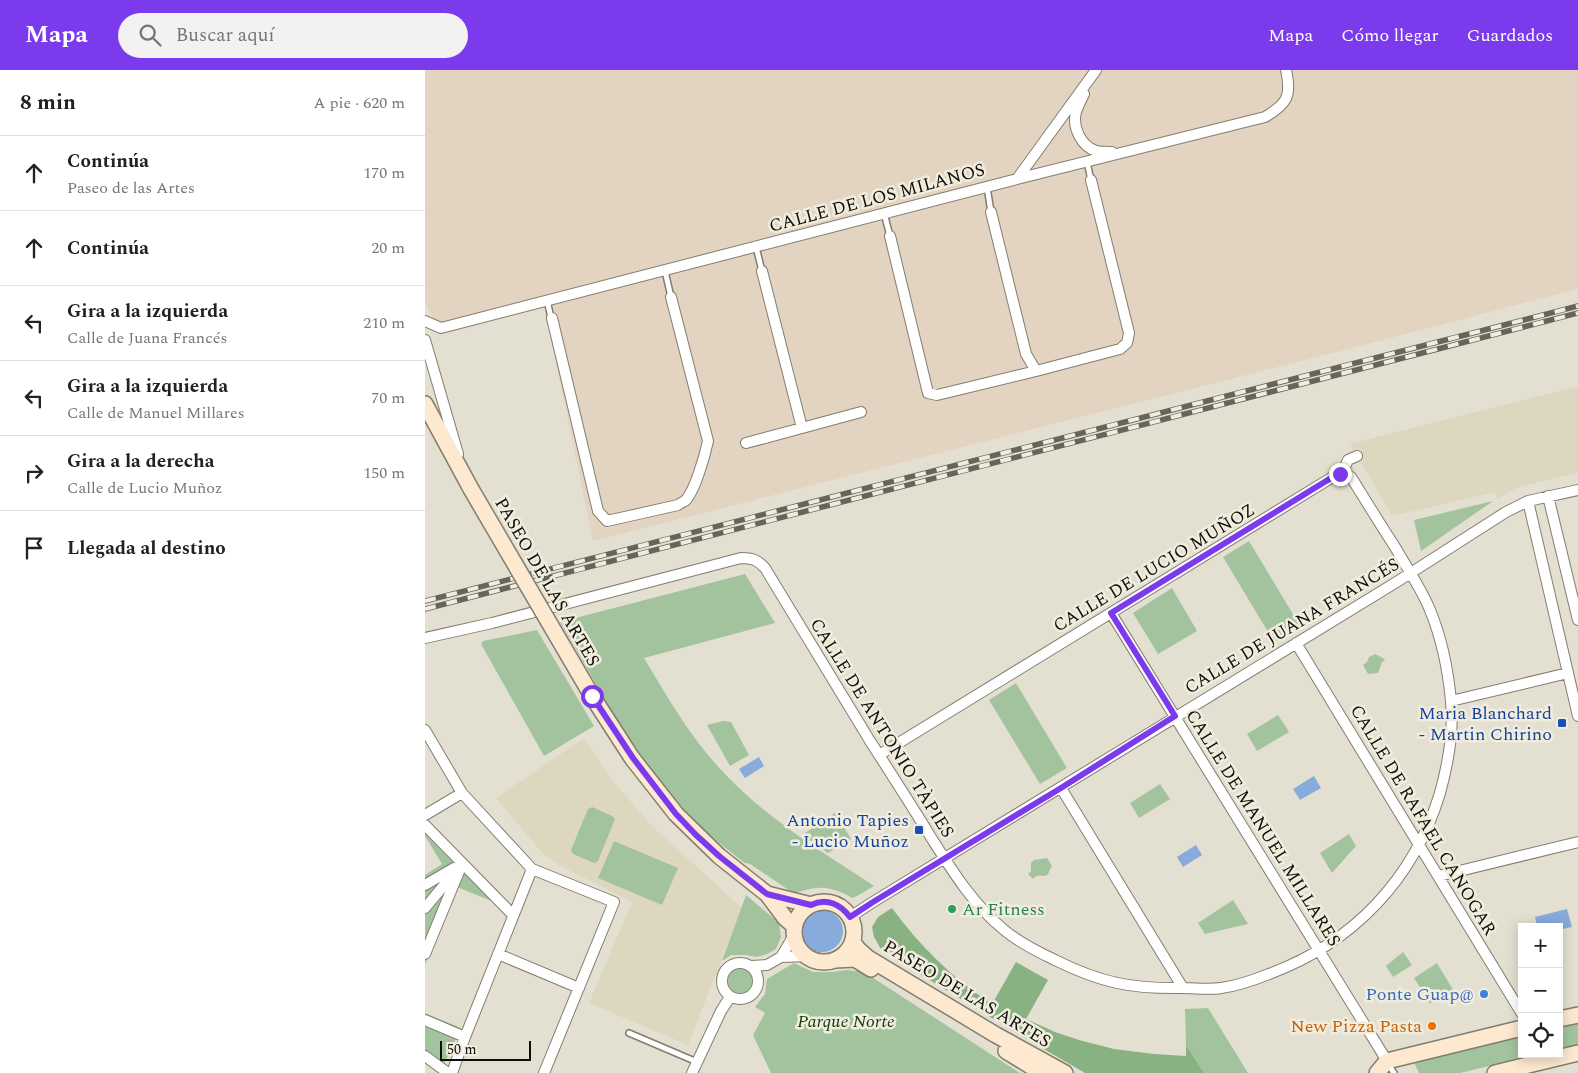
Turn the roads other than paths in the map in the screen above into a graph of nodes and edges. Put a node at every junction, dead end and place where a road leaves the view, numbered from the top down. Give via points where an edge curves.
1 (1286, 70) edge
2 (1093, 74) edge
3 (1123, 152) junction
4 (1087, 162) junction
5 (1017, 179) junction
6 (1091, 180) joint
7 (987, 187) junction
8 (991, 212) joint
9 (884, 213) junction
10 (890, 236) joint
11 (756, 246) junction
12 (665, 270) junction
13 (762, 271) joint
14 (671, 297) joint
15 (547, 300) junction
16 (552, 318) joint
17 (425, 321) edge
18 (425, 340) edge
19 (1036, 371) junction
20 (425, 404) edge
21 (861, 412) dead end
22 (801, 428) junction
23 (745, 443) dead end
24 (1357, 456) dead end
25 (1346, 474) junction
26 (467, 483) junction
27 (1578, 490) edge
28 (1548, 496) junction
29 (1528, 501) junction
30 (1411, 573) junction
31 (1111, 613) junction
32 (1578, 620) edge
33 (425, 638) edge
34 (1296, 643) junction
35 (1568, 673) junction
36 (1451, 701) junction
37 (1175, 716) junction
38 (1578, 716) edge
39 (425, 730) edge
40 (879, 755) junction
41 (1061, 788) junction
42 (463, 793) junction
43 (425, 815) edge
44 (425, 825) edge
45 (1578, 842) edge
46 (1420, 845) junction
47 (945, 858) junction
48 (462, 864) junction
49 (532, 869) junction
50 (1439, 876) junction
51 (425, 885) edge
52 (767, 894) junction
53 (811, 905) junction
54 (425, 908) edge
55 (513, 915) junction
56 (850, 917) junction
57 (794, 930) junction
58 (429, 931) edge
59 (853, 942) junction
60 (1319, 951) junction
61 (425, 954) edge
62 (498, 954) junction
63 (806, 956) junction
64 (781, 957) junction
65 (835, 960) junction
66 (767, 965) junction
67 (751, 966) junction
68 (758, 977) junction
69 (579, 988) junction
70 (1183, 988) junction
71 (730, 997) junction
72 (1521, 1013) edge
73 (1578, 1015) edge
74 (1563, 1018) edge
75 (425, 1020) edge
76 (1518, 1029) edge
77 (629, 1033) dead end
78 (465, 1037) junction
79 (1578, 1052) edge
80 (425, 1056) edge
81 (697, 1062) junction
82 (1386, 1069) edge
83 (453, 1072) edge
84 (544, 1073) edge
85 (693, 1073) edge
86 (1042, 1073) edge
87 (1065, 1073) edge
88 (1495, 1073) edge

1 - 3 street, CALLE DE LOS MILANOS via 1288,95 1280,108 1265,117
2 - 3 street via 1076,113 1079,136 1096,151
2 - 5 street
3 - 4 street, CALLE DE LOS MILANOS
4 - 5 street, CALLE DE LOS MILANOS
4 - 6 lane
5 - 7 street, CALLE DE LOS MILANOS
6 - 19 street via 1129,333 1127,343 1120,349
7 - 8 lane
7 - 9 street, CALLE DE LOS MILANOS
8 - 19 street via 1026,354
9 - 10 lane
9 - 11 street, CALLE DE LOS MILANOS
10 - 19 street via 928,393 937,395
11 - 12 street, CALLE DE LOS MILANOS
11 - 13 lane
12 - 14 lane
12 - 15 street, CALLE DE LOS MILANOS
13 - 22 street
14 - 16 street via 707,441 705,454 695,482 685,500 678,505 607,521 598,511
15 - 16 lane
15 - 17 street, CALLE DE LOS MILANOS via 441,328
18 - 26 street
20 - 26 main road, PASEO DE LAS ARTES
21 - 22 street
22 - 23 street
24 - 25 street via 1348,460
25 - 30 street via 1351,477
25 - 31 street, CALLE DE LUCIO MUÑOZ via 1331,478
26 - 52 main road, PASEO DE LAS ARTES, bridge via 592,696 633,758 676,814 719,856
27 - 28 street, CALLE DE JUANA FRANCÉS
28 - 29 street, CALLE DE JUANA FRANCÉS
28 - 32 street
29 - 30 street, CALLE DE JUANA FRANCÉS
29 - 35 street
30 - 34 street, CALLE DE JUANA FRANCÉS
30 - 36 street, CALLE DE ANTONIO TÀPIES via 1442,643
31 - 37 street, CALLE DE MANUEL MILLARES
31 - 40 street, CALLE DE LUCIO MUÑOZ
33 - 40 street, CALLE DE ANTONIO TÀPIES via 751,558 765,568
34 - 37 street, CALLE DE JUANA FRANCÉS
34 - 46 street, CALLE DE RAFAEL CANOGAR
35 - 36 street
35 - 38 street
36 - 46 street, CALLE DE ANTONIO TÀPIES via 1450,743 1444,778
37 - 41 street, CALLE DE JUANA FRANCÉS
37 - 60 street, CALLE DE MANUEL MILLARES
39 - 42 street
40 - 47 street, CALLE DE ANTONIO TÀPIES
41 - 47 street, CALLE DE JUANA FRANCÉS
41 - 70 street
42 - 43 street
42 - 49 street
44 - 48 street
45 - 50 street
46 - 50 street, CALLE DE RAFAEL CANOGAR
46 - 60 street, CALLE DE ANTONIO TÀPIES via 1398,880 1375,906
47 - 56 street, CALLE DE JUANA FRANCÉS
47 - 70 street, CALLE DE ANTONIO TÀPIES via 971,898 1004,930 1044,955 1114,984 1153,989
48 - 51 street
48 - 54 street
48 - 55 street
48 - 58 street
49 - 55 street
49 - 69 street via 614,902
50 - 72 street, CALLE DE RAFAEL CANOGAR
52 - 53 main road, PASEO DE LAS ARTES
52 - 57 main road, PASEO DE LAS ARTES
53 - 56 main road via 835,904
53 - 57 main road via 796,918
55 - 62 street
56 - 59 main road
57 - 63 main road via 799,948
57 - 64 street
58 - 61 street
59 - 65 main road via 849,950
59 - 87 main road, PASEO DE LAS ARTES via 868,958
60 - 70 street, CALLE DE ANTONIO TÀPIES via 1289,967 1255,979 1221,988
60 - 82 street, CALLE DE MANUEL MILLARES
62 - 69 street
62 - 78 street
63 - 64 street
63 - 65 main road via 825,962
64 - 66 street
65 - 86 main road, PASEO DE LAS ARTES via 855,959
66 - 67 street
66 - 68 street
67 - 68 street
67 - 71 street via 735,963 724,971 721,985
68 - 71 street via 751,996 737,1000
69 - 84 street
71 - 81 street
73 - 74 main road
75 - 78 street
76 - 82 main road
77 - 81 lane
78 - 83 street
79 - 88 main road
80 - 83 street
81 - 85 street

